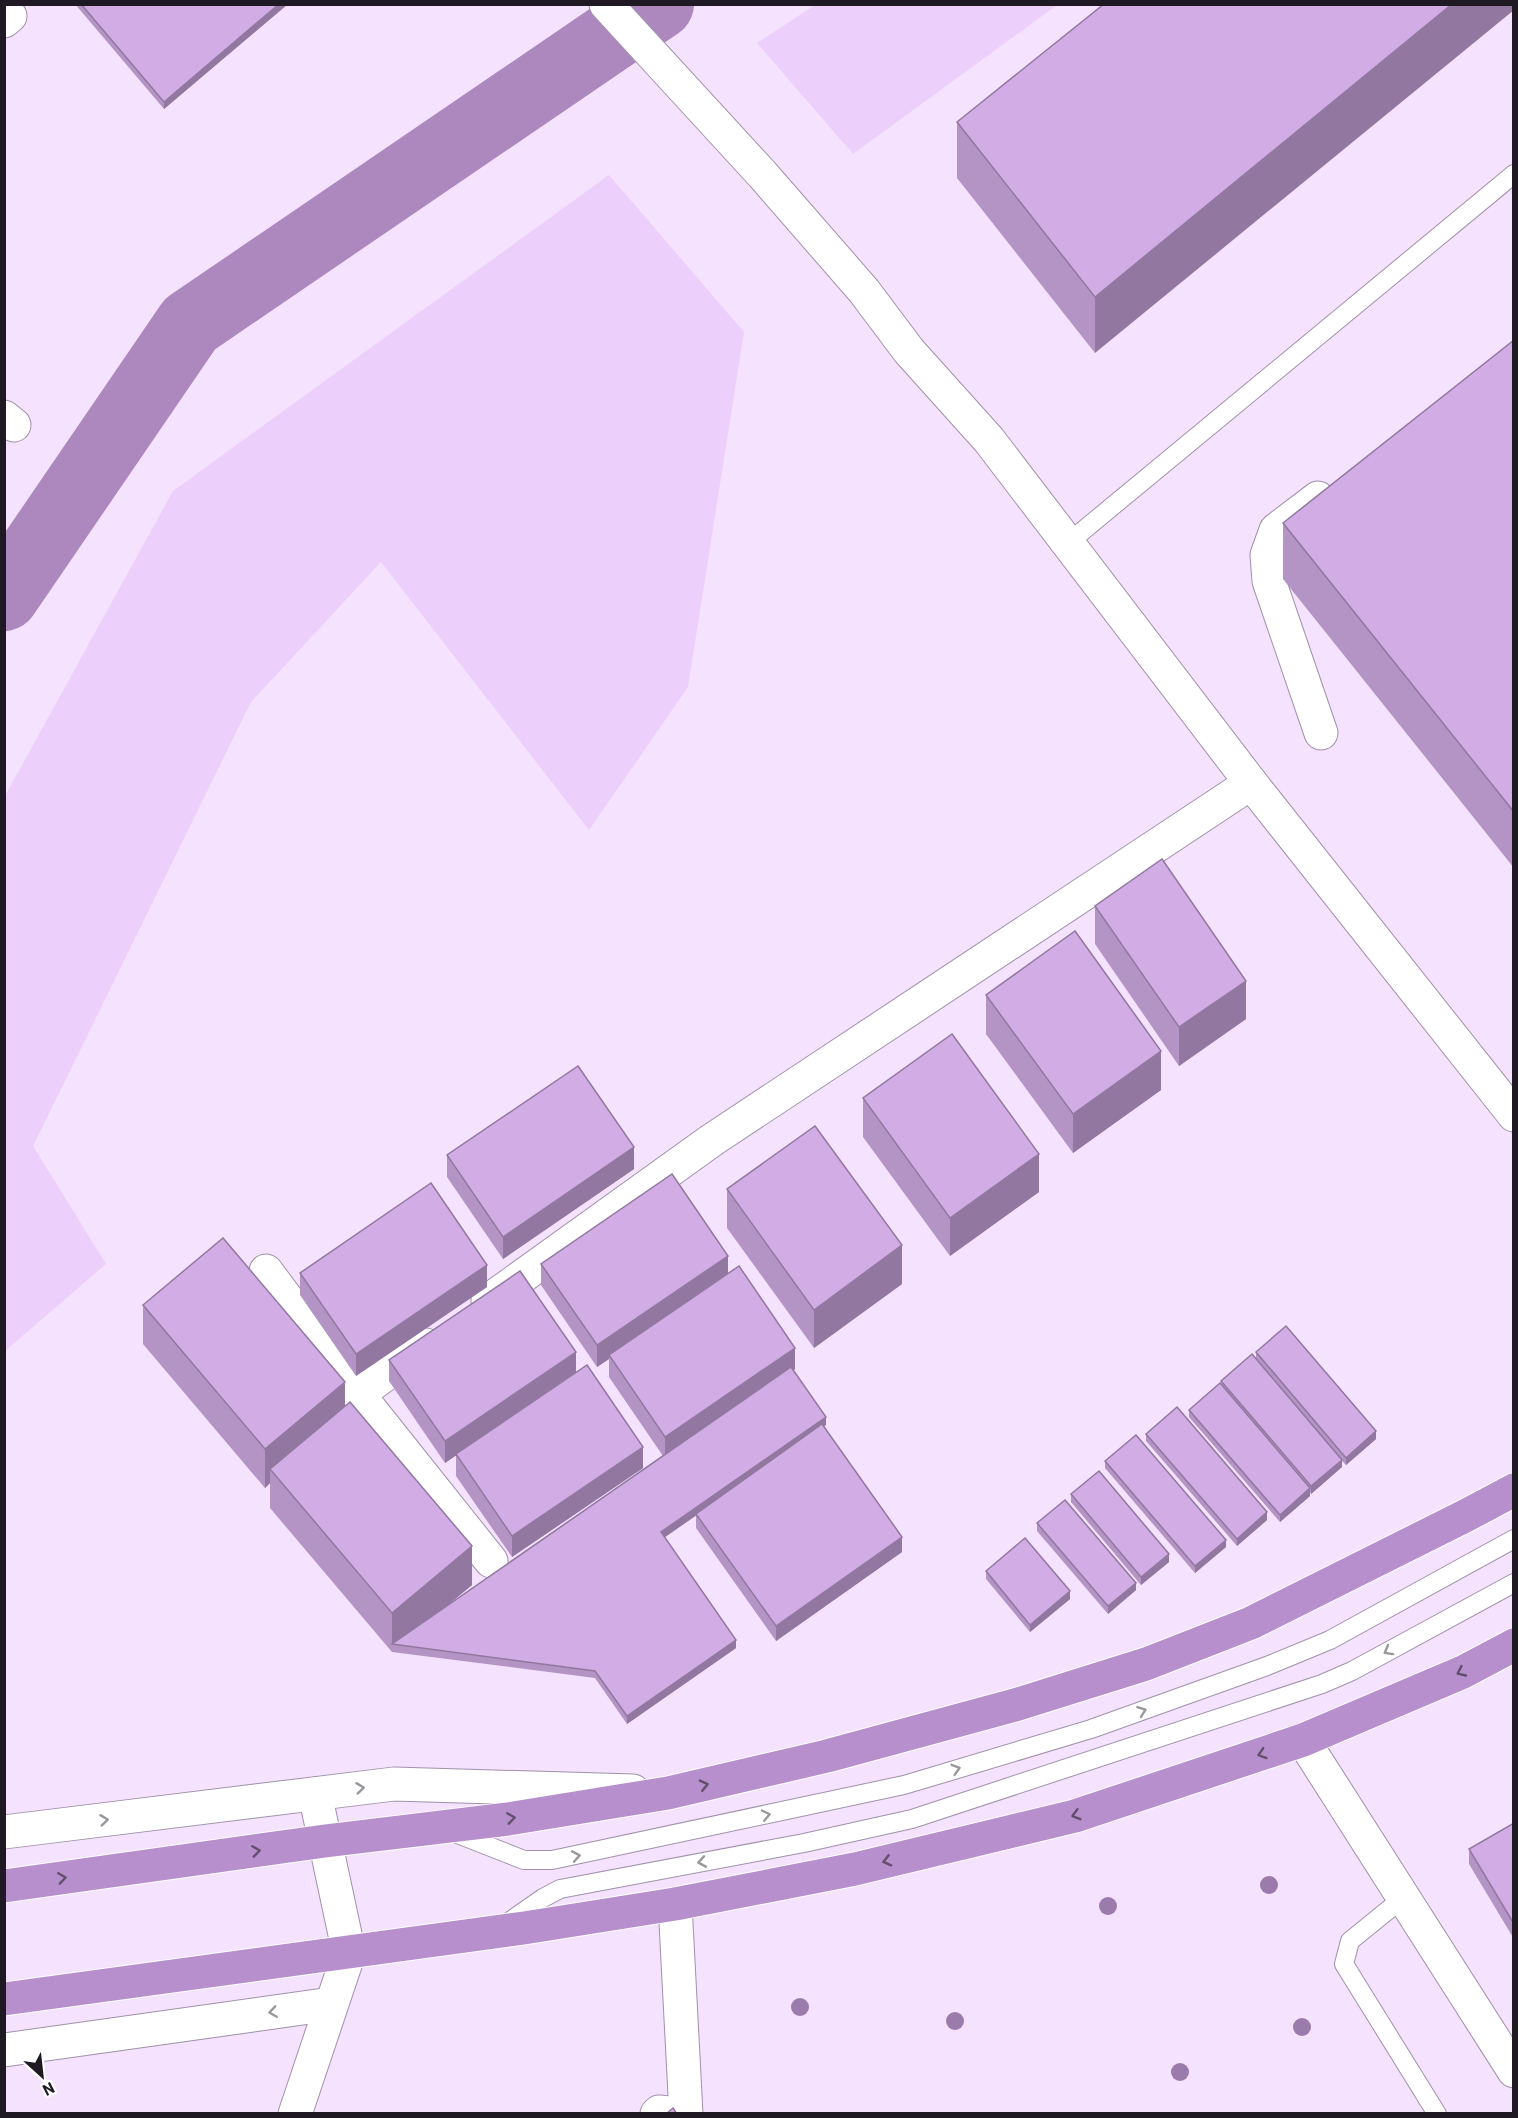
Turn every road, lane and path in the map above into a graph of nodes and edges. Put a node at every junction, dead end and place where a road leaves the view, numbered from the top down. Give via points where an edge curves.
1 (606, 4) edge
2 (1514, 174) edge
3 (1342, 481) edge
4 (1068, 543) junction
5 (1321, 733) dead end
6 (1251, 783) junction
7 (1514, 1115) edge
8 (266, 1271) dead end
9 (357, 1394) junction
10 (1514, 1490) edge
11 (1514, 1539) edge
12 (491, 1561) dead end
13 (1514, 1583) edge
14 (1514, 1646) edge
15 (1303, 1740) junction
16 (668, 1793) junction
17 (315, 1794) junction
18 (440, 1827) junction
19 (4, 1832) edge
20 (325, 1841) junction
21 (4, 1886) edge
22 (1403, 1898) junction
23 (675, 1904) junction
24 (495, 1932) junction
25 (349, 1953) junction
26 (4, 1999) edge
27 (331, 2004) junction
28 (4, 2050) edge
29 (1514, 2071) edge
30 (295, 2114) edge
31 (657, 2114) edge
32 (679, 2114) edge
33 (686, 2114) edge
34 (1437, 2114) edge

1 - 4 street via 864,291 909,351 989,440
2 - 4 lane
3 - 5 street via 1276,530 1267,555 1269,581
4 - 6 street
6 - 7 street
6 - 9 street via 712,1140
8 - 9 street
9 - 12 street
16 -> 10 highway via 827,1756 1015,1705 1146,1664 1251,1623
18 -> 11 lane via 524,1860 552,1860 904,1785 1091,1729 1267,1666 1330,1640
13 -> 24 lane via 1322,1684 912,1819 560,1889
14 -> 15 highway
15 - 22 street
15 -> 23 highway via 1074,1816 855,1869
17 -> 16 street via 394,1784
18 -> 16 highway
19 -> 17 street
17 - 20 street
18 - 20 highway
21 -> 20 highway
20 - 25 street
22 - 29 street
22 - 34 lane via 1350,1941 1344,1964
23 - 24 highway
23 - 33 street
24 - 25 highway
25 - 26 highway
25 - 27 street
27 -> 28 street
27 - 30 street
31 - 32 street

